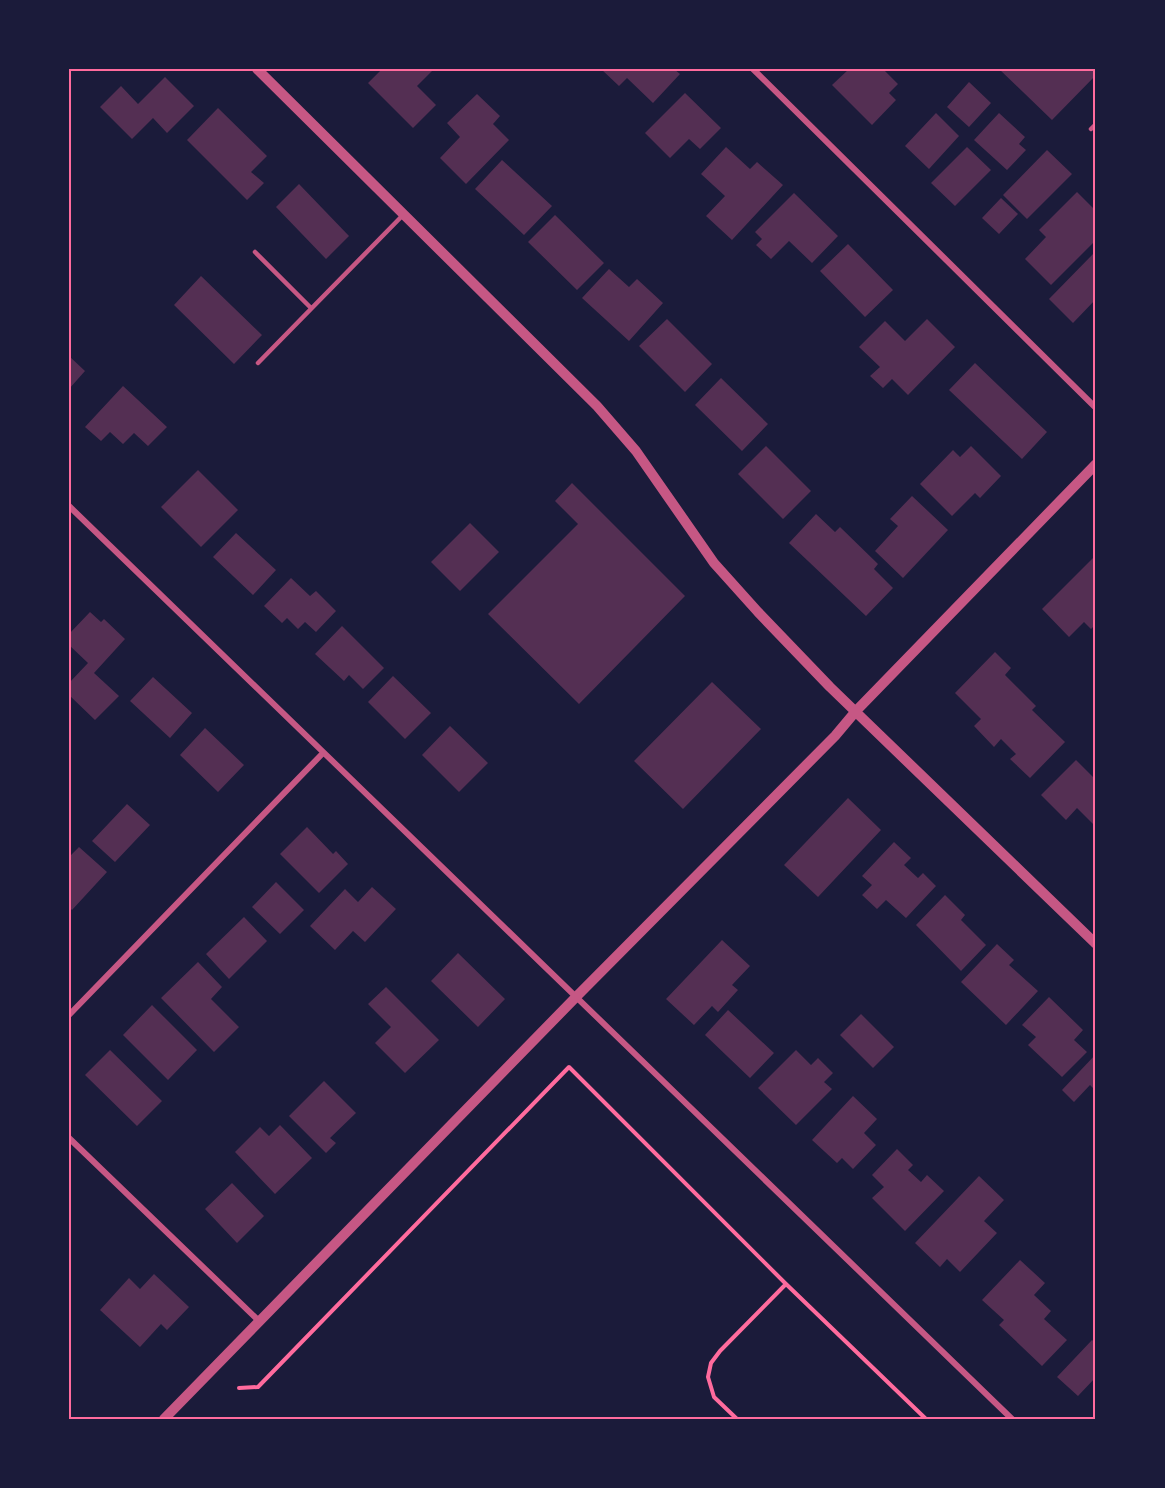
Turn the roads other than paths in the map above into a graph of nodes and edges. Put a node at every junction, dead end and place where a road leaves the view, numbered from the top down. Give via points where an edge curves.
1 (257, 69) edge
2 (753, 69) edge
3 (1096, 124) edge
4 (1092, 129) dead end
5 (404, 214) junction
6 (255, 252) dead end
7 (311, 308) junction
8 (258, 363) dead end
9 (1096, 408) edge
10 (1096, 464) edge
11 (69, 506) edge
12 (856, 711) junction
13 (323, 753) junction
14 (1096, 944) edge
15 (576, 997) junction
16 (69, 1015) edge
17 (69, 1138) edge
18 (259, 1321) junction
19 (164, 1419) edge
20 (1012, 1419) edge

1 - 5 street
2 - 9 street
3 - 4 lane
5 - 7 lane
5 - 12 street via 597,406 636,451 714,563
6 - 7 lane
7 - 8 lane
10 - 12 street
11 - 13 street
12 - 14 street
12 - 15 street
13 - 15 street
13 - 16 street
15 - 18 street
15 - 20 street
17 - 18 street
18 - 19 street

